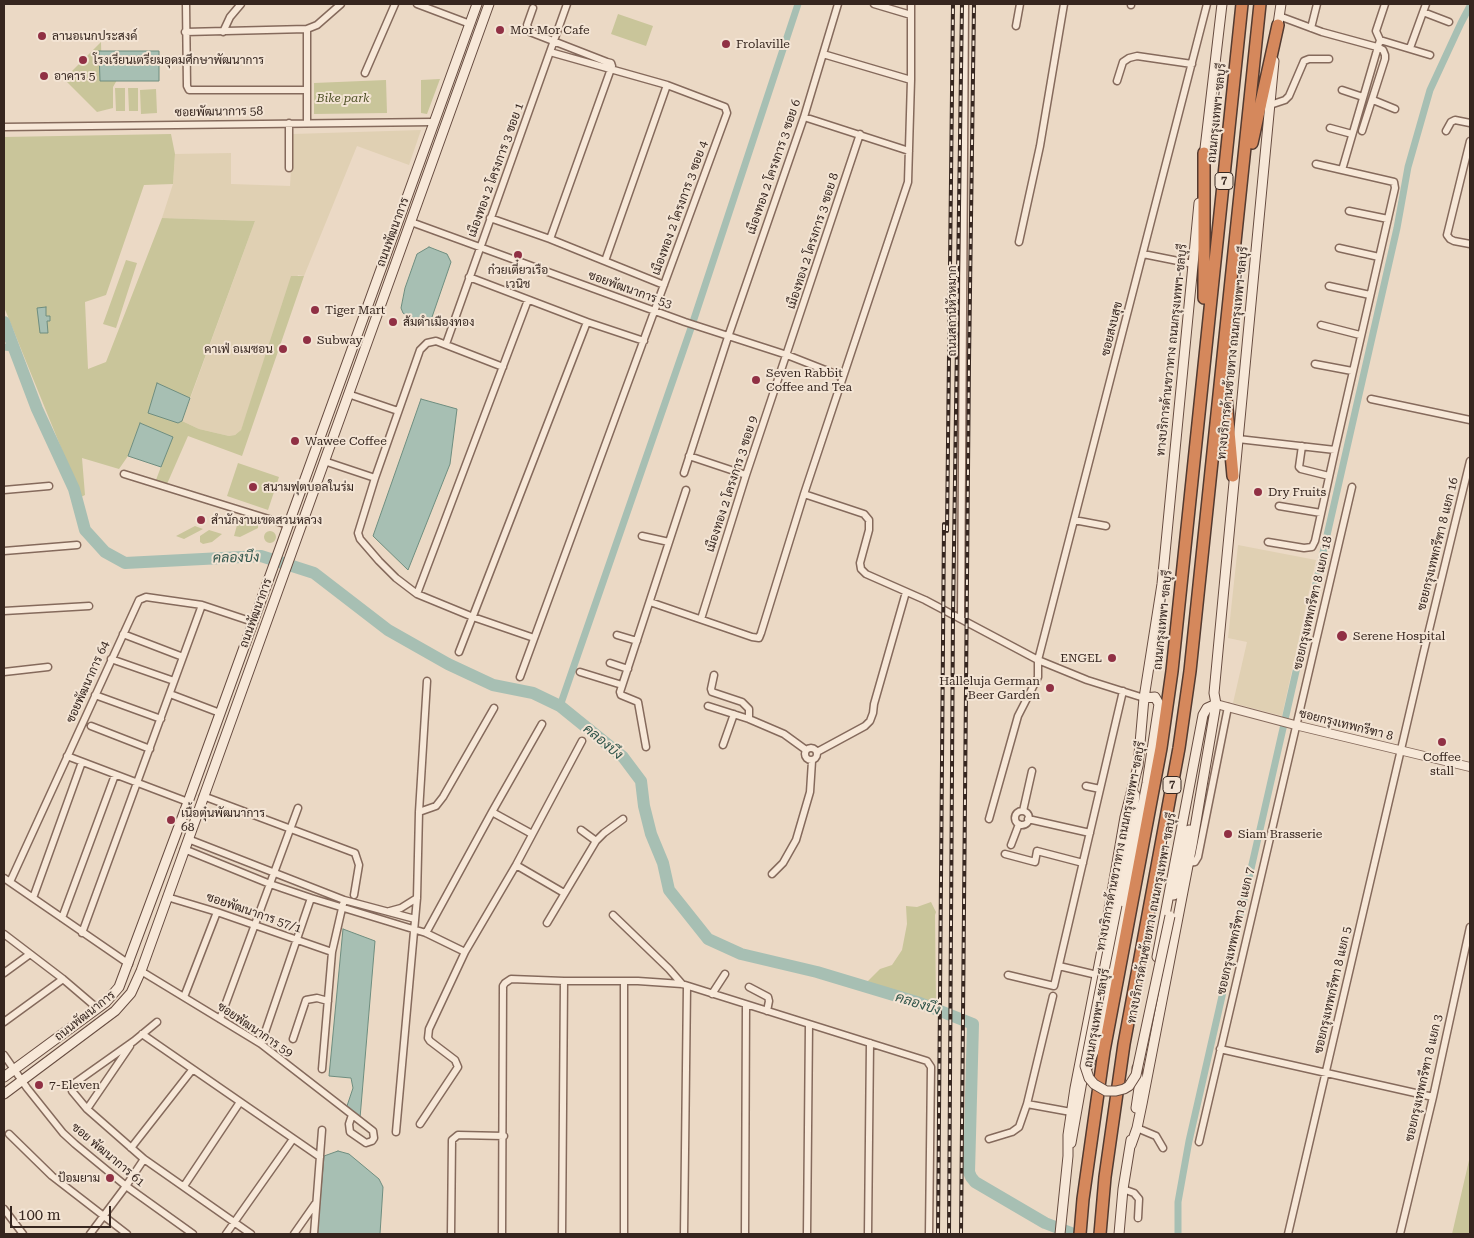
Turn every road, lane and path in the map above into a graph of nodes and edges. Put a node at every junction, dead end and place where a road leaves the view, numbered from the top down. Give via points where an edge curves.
1 (186, 4) edge
2 (241, 4) edge
3 (341, 4) edge
4 (395, 4) edge
5 (417, 4) edge
6 (477, 4) edge
7 (489, 4) edge
8 (567, 4) edge
9 (838, 4) edge
10 (874, 4) edge
11 (911, 4) edge
12 (965, 4) edge
13 (1020, 4) edge
14 (1064, 4) edge
15 (1207, 4) edge
16 (1212, 4) edge
17 (1242, 4) edge
18 (1260, 4) edge
19 (1281, 4) edge
20 (1317, 4) edge
21 (1385, 4) edge
22 (1426, 4) edge
23 (1221, 5) edge
24 (533, 8) dead end
25 (1423, 12) junction
26 (911, 15) junction
27 (1279, 21) junction
28 (1449, 22) dead end
29 (470, 24) junction
30 (1016, 26) dead end
31 (1311, 28) junction
32 (307, 30) junction
33 (185, 32) junction
34 (223, 32) junction
35 (1380, 40) junction
36 (554, 41) junction
37 (1377, 47) junction
38 (1410, 48) junction
39 (550, 52) junction
40 (823, 54) junction
41 (1430, 56) dead end
42 (1329, 59) dead end
43 (1192, 64) junction
44 (610, 69) junction
45 (365, 73) dead end
46 (911, 80) junction
47 (1117, 80) dead end
48 (667, 84) junction
49 (307, 90) junction
50 (1342, 90) dead end
51 (1363, 97) junction
52 (1373, 100) junction
53 (1270, 105) junction
54 (1395, 109) dead end
55 (804, 117) junction
56 (307, 122) junction
57 (434, 122) junction
58 (289, 123) junction
59 (1470, 123) edge
60 (445, 126) junction
61 (4, 127) edge
62 (1330, 128) dead end
63 (1362, 131) dead end
64 (1446, 131) dead end
65 (860, 134) junction
66 (1352, 134) junction
67 (1470, 141) edge
68 (909, 151) junction
69 (1204, 153) junction
70 (1316, 164) dead end
71 (289, 168) dead end
72 (1342, 170) junction
73 (1242, 192) junction
74 (1349, 212) dead end
75 (490, 218) junction
76 (1388, 219) junction
77 (398, 222) junction
78 (411, 222) junction
79 (550, 239) junction
80 (1019, 242) dead end
81 (1470, 244) edge
82 (480, 247) junction
83 (1339, 248) dead end
84 (1143, 254) junction
85 (1379, 257) junction
86 (605, 260) junction
87 (1193, 264) junction
88 (469, 277) junction
89 (664, 285) junction
90 (1329, 286) dead end
91 (1370, 295) junction
92 (528, 300) junction
93 (655, 311) junction
94 (587, 322) junction
95 (1320, 325) dead end
96 (1360, 335) junction
97 (728, 337) junction
98 (644, 341) junction
99 (446, 344) junction
100 (786, 356) junction
101 (1204, 358) junction
102 (1222, 360) junction
103 (1315, 364) dead end
104 (503, 367) junction
105 (1352, 371) junction
106 (844, 377) junction
107 (348, 394) junction
108 (1371, 398) dead end
109 (398, 411) junction
110 (1470, 420) edge
111 (324, 424) junction
112 (336, 428) junction
113 (1238, 439) junction
114 (1302, 446) junction
115 (1335, 450) junction
116 (689, 456) junction
117 (324, 461) junction
118 (1470, 461) edge
119 (684, 473) dead end
120 (124, 474) dead end
121 (746, 475) junction
122 (1234, 476) junction
123 (1329, 476) junction
124 (375, 478) junction
125 (49, 486) dead end
126 (1352, 487) dead end
127 (4, 490) edge
128 (686, 490) dead end
129 (804, 494) junction
130 (1279, 506) dead end
131 (1321, 513) junction
132 (1074, 520) junction
133 (288, 525) junction
134 (1106, 526) dead end
135 (642, 536) dead end
136 (669, 542) junction
137 (1268, 542) dead end
138 (77, 545) dead end
139 (4, 551) edge
140 (906, 592) junction
141 (417, 594) junction
142 (650, 602) junction
143 (202, 605) junction
144 (89, 606) dead end
145 (4, 611) edge
146 (472, 617) junction
147 (701, 619) junction
148 (961, 619) junction
149 (253, 622) junction
150 (123, 634) junction
151 (617, 635) dead end
152 (534, 638) junction
153 (637, 641) junction
154 (459, 652) dead end
155 (183, 657) junction
156 (111, 659) junction
157 (1038, 660) junction
158 (610, 663) dead end
159 (48, 667) dead end
160 (628, 669) junction
161 (4, 672) edge
162 (580, 672) dead end
163 (714, 675) dead end
164 (520, 677) dead end
165 (427, 681) dead end
166 (174, 682) junction
167 (622, 686) junction
168 (1123, 691) junction
169 (95, 694) junction
170 (170, 694) junction
171 (1144, 698) junction
172 (1216, 704) junction
173 (708, 706) dead end
174 (1228, 707) junction
175 (494, 708) dead end
176 (220, 713) junction
177 (734, 714) junction
178 (1214, 718) junction
179 (160, 719) junction
180 (749, 719) junction
181 (1201, 723) junction
182 (542, 724) dead end
183 (1293, 724) junction
184 (91, 726) dead end
185 (582, 741) dead end
186 (723, 746) dead end
187 (646, 747) dead end
188 (150, 748) junction
189 (806, 750) junction
190 (1401, 750) junction
191 (817, 752) junction
192 (67, 756) junction
193 (812, 761) junction
194 (82, 762) junction
195 (1138, 766) junction
196 (1470, 767) edge
197 (1032, 771) dead end
198 (116, 774) junction
199 (1191, 778) junction
200 (1203, 781) junction
201 (137, 783) junction
202 (1086, 786) dead end
203 (1100, 789) junction
204 (204, 796) junction
205 (188, 802) junction
206 (200, 807) junction
207 (298, 808) dead end
208 (1198, 809) junction
209 (1023, 811) junction
210 (419, 812) junction
211 (492, 812) junction
212 (623, 819) dead end
213 (989, 819) dead end
214 (1028, 819) junction
215 (1019, 824) junction
216 (290, 829) junction
217 (581, 830) dead end
218 (1090, 833) junction
219 (532, 834) junction
220 (188, 839) junction
221 (596, 841) junction
222 (1011, 845) dead end
223 (184, 849) junction
224 (1005, 854) dead end
225 (1083, 863) junction
226 (1188, 863) junction
227 (516, 865) junction
228 (275, 872) junction
229 (772, 874) dead end
230 (4, 878) edge
231 (10, 882) junction
232 (270, 884) junction
233 (564, 893) junction
234 (354, 895) dead end
235 (167, 897) junction
236 (33, 898) junction
237 (311, 898) junction
238 (417, 898) junction
239 (344, 900) junction
240 (342, 907) junction
241 (388, 911) junction
242 (217, 912) junction
243 (613, 914) dead end
244 (62, 918) junction
245 (415, 919) junction
246 (547, 923) dead end
247 (256, 925) junction
248 (1470, 927) edge
249 (414, 929) junction
250 (82, 933) junction
251 (426, 933) junction
252 (4, 934) edge
253 (297, 939) junction
254 (332, 952) junction
255 (465, 952) junction
256 (30, 954) junction
257 (129, 964) junction
258 (1060, 966) junction
259 (141, 971) junction
260 (4, 973) edge
261 (725, 974) dead end
262 (1097, 975) junction
263 (1008, 976) dead end
264 (63, 979) junction
265 (564, 981) junction
266 (624, 981) junction
267 (684, 985) junction
268 (749, 987) dead end
269 (712, 994) junction
270 (1053, 996) dead end
271 (184, 997) junction
272 (328, 1001) junction
273 (746, 1005) junction
274 (97, 1008) junction
275 (767, 1011) junction
276 (220, 1019) junction
277 (4, 1022) edge
278 (157, 1022) dead end
279 (809, 1024) junction
280 (142, 1034) junction
281 (293, 1039) dead end
282 (134, 1041) junction
283 (870, 1043) junction
284 (260, 1044) junction
285 (1220, 1049) junction
286 (4, 1055) edge
287 (322, 1069) dead end
288 (14, 1070) junction
289 (192, 1070) junction
290 (1325, 1073) junction
291 (4, 1078) edge
292 (22, 1080) junction
293 (4, 1094) edge
294 (1433, 1097) junction
295 (240, 1102) junction
296 (1027, 1104) junction
297 (87, 1109) junction
298 (1071, 1112) junction
299 (352, 1115) junction
300 (420, 1124) dead end
301 (1137, 1128) junction
302 (322, 1130) dead end
303 (396, 1132) dead end
304 (9, 1134) dead end
305 (504, 1136) junction
306 (293, 1139) junction
307 (989, 1139) dead end
308 (1199, 1142) dead end
309 (1131, 1145) junction
310 (131, 1148) junction
311 (1163, 1148) dead end
312 (1068, 1156) junction
313 (320, 1157) junction
314 (144, 1159) junction
315 (126, 1186) junction
316 (184, 1186) junction
317 (1124, 1189) junction
318 (315, 1204) junction
319 (4, 1209) edge
320 (103, 1216) junction
321 (1138, 1218) dead end
322 (234, 1224) junction
323 (1119, 1231) edge
324 (23, 1234) edge
325 (90, 1234) edge
326 (127, 1234) edge
327 (192, 1234) edge
328 (226, 1234) edge
329 (251, 1234) edge
330 (294, 1234) edge
331 (314, 1234) edge
332 (451, 1234) edge
333 (502, 1234) edge
334 (562, 1234) edge
335 (624, 1234) edge
336 (684, 1234) edge
337 (745, 1234) edge
338 (808, 1234) edge
339 (868, 1234) edge
340 (930, 1234) edge
341 (1060, 1234) edge
342 (1080, 1234) edge
343 (1100, 1234) edge
344 (1288, 1234) edge
345 (1400, 1234) edge

1 - 33 street
2 - 34 street
3 - 32 street
4 - 45 street
5 - 29 street
6 - 29 main road, ถนนพัฒนาการ
7 - 60 main road, ถนนพัฒนาการ
8 - 36 street, เมืองทอง 2 โครงการ 3 ซอย 1
9 - 40 street, เมืองทอง 2 โครงการ 3 ซอย 6
10 - 26 street
11 - 26 street
12 - 148 street, ถนนสถานีหัวหมาก
13 - 30 street
14 - 80 street via 1040,146
15 - 43 street, ซอยสงบสุข
16 - 23 street
17 - 101 highway, ถนนกรุงเทพฯ-ชลบุรี / 7
18 - 73 highway, 7
19 - 27 main road, ทางบริการด้านซ้ายทาง ถนนกรุงเทพฯ-ชลบุรี
20 - 31 street
21 - 35 street via 1376,31
22 - 25 street
23 - 69 main road, ทางบริการด้านขวาทาง ถนนกรุงเทพฯ-ชลบุรี
24 - 36 street via 530,32
25 - 28 street
25 - 38 street
26 - 46 street
27 - 31 street
27 - 53 main road, ทางบริการด้านซ้ายทาง ถนนกรุงเทพฯ-ชลบุรี
27 - 73 highway
29 - 57 main road, ถนนพัฒนาการ
31 - 37 street
32 - 34 street
32 - 49 street
33 - 34 street
33 - 49 street via 189,90
35 - 37 street
35 - 38 street
36 - 39 street, เมืองทอง 2 โครงการ 3 ซอย 1
36 - 44 street via 608,62
37 - 51 street
37 - 52 street via 1385,55
38 - 41 street
39 - 44 street
39 - 75 street, เมืองทอง 2 โครงการ 3 ซอย 1
40 - 46 street
40 - 55 street, เมืองทอง 2 โครงการ 3 ซอย 6
42 - 53 street via 1304,61 1289,96
43 - 47 street via 1137,56 1123,62
43 - 84 street, ซอยสงบสุข
44 - 48 street
44 - 79 street
46 - 68 street
48 - 86 street
48 - 89 street, เมืองทอง 2 โครงการ 3 ซอย 4 via 725,107 727,113
49 - 56 street
50 - 51 street
51 - 66 street
52 - 54 street
52 - 63 street
53 - 113 main road, ทางบริการด้านซ้ายทาง ถนนกรุงเทพฯ-ชลบุรี
55 - 65 street
55 - 97 street, เมืองทอง 2 โครงการ 3 ซอย 6
56 - 57 street, ซอยพัฒนาการ 58
56 - 58 street, ซอยพัฒนาการ 58
57 - 60 main road
57 - 77 main road, ถนนพัฒนาการ
58 - 61 street, ซอยพัฒนาการ 58
58 - 71 street
59 - 64 street via 1455,120
60 - 78 main road, ถนนพัฒนาการ
62 - 66 street
65 - 68 street
65 - 100 street, เมืองทอง 2 โครงการ 3 ซอย 8
66 - 72 street
67 - 81 street via 1447,235 1450,239
68 - 106 street via 908,182
69 - 87 main road, ทางบริการด้านขวาทาง ถนนกรุงเทพฯ-ชลบุรี
69 - 101 highway
70 - 72 street
72 - 76 street via 1394,182
73 - 102 highway, 7
74 - 76 street
75 - 79 street
75 - 82 street, เมืองทอง 2 โครงการ 3 ซอย 1
76 - 85 street
77 - 78 main road
77 - 111 main road, ถนนพัฒนาการ
78 - 82 street, ซอยพัฒนาการ 53
78 - 107 main road, ถนนพัฒนาการ
79 - 86 street
82 - 88 street, เมืองทอง 2 โครงการ 3 ซอย 1
82 - 93 street, ซอยพัฒนาการ 53
83 - 85 street
84 - 87 street
84 - 132 street, ซอยสงบสุข
85 - 91 street
86 - 89 street
87 - 171 main road, ทางบริการด้านขวาทาง ถนนกรุงเทพฯ-ชลบุรี via 1162,584
88 - 92 street
88 - 99 street, เมืองทอง 2 โครงการ 3 ซอย 1
89 - 93 street, เมืองทอง 2 โครงการ 3 ซอย 4
90 - 91 street
91 - 96 street
92 - 94 street
92 - 104 street
93 - 97 street, ซอยพัฒนาการ 53
93 - 98 street, เมืองทอง 2 โครงการ 3 ซอย 4
94 - 98 street
94 - 146 street
95 - 96 street
96 - 105 street
97 - 100 street, ซอยพัฒนาการ 53
97 - 116 street, เมืองทอง 2 โครงการ 3 ซอย 6
98 - 152 street, เมืองทอง 2 โครงการ 3 ซอย 4
99 - 104 street
99 - 109 street via 427,343 420,350
100 - 106 street, ซอยพัฒนาการ 53
100 - 121 street, เมืองทอง 2 โครงการ 3 ซอย 9
101 - 342 highway, ถนนกรุงเทพฯ-ชลบุรี / 7 via 1172,671 1161,748 1106,1042
102 - 122 highway
102 - 343 highway, 7 via 1190,671 1124,1044
103 - 105 street
104 - 141 street
105 - 115 street
106 - 129 street
107 - 109 street
107 - 112 main road, ถนนพัฒนาการ
108 - 110 street
109 - 124 street
111 - 112 main road
111 - 133 main road, ถนนพัฒนาการ
112 - 117 main road, ถนนพัฒนาการ
113 - 114 street
113 - 122 main road, ทางบริการด้านซ้ายทาง ถนนกรุงเทพฯ-ชลบุรี
114 - 115 street
114 - 123 street via 1299,467
115 - 123 street
116 - 119 street, เมืองทอง 2 โครงการ 3 ซอย 6
116 - 121 street
117 - 124 street
117 - 204 main road, ถนนพัฒนาการ
118 - 190 street, ซอยกรุงเทพกรีฑา 8 แยก 16
120 - 133 street
121 - 147 street, เมืองทอง 2 โครงการ 3 ซอย 9
122 - 172 main road, ทางบริการด้านซ้ายทาง ถนนกรุงเทพฯ-ชลบุรี via 1214,693
123 - 131 street
124 - 141 street via 358,528 360,539 396,578
125 - 127 street
126 - 183 street, ซอยกรุงเทพกรีฑา 8 แยก 18
128 - 136 street
129 - 140 street via 864,514 870,520 870,530 861,569
129 - 147 street via 759,638
130 - 131 street
131 - 137 street via 1312,546 1304,548
132 - 134 street
132 - 157 street, ซอยสงบสุข
133 - 149 main road, ถนนพัฒนาการ
135 - 136 street
136 - 142 street
138 - 139 street
140 - 148 street
140 - 191 street via 870,721
141 - 146 street
142 - 147 street
142 - 153 street
143 - 149 street, ซอยพัฒนาการ 64
143 - 150 street, ซอยพัฒนาการ 64 via 143,598 137,602
143 - 155 street
144 - 145 street
146 - 152 street
146 - 154 street
148 - 157 street
149 - 176 main road, ถนนพัฒนาการ
150 - 155 street
150 - 156 street, ซอยพัฒนาการ 64
151 - 153 street
152 - 164 street, เมืองทอง 2 โครงการ 3 ซอย 4
153 - 160 street
155 - 166 street
156 - 166 street
156 - 169 street, ซอยพัฒนาการ 64
157 - 168 street
157 - 213 street, ซอยสงบสุข via 1038,677 1013,730
158 - 160 street
159 - 161 street
160 - 167 street
162 - 167 street
163 - 180 street via 712,692 742,702 749,709
165 - 210 street
166 - 170 street
167 - 187 street via 621,695 636,700 640,706
168 - 171 street
168 - 203 street
169 - 179 street
169 - 192 street, ซอยพัฒนาการ 64
170 - 176 street
170 - 179 street
171 - 195 main road, ทางบริการด้านขวาทาง ถนนกรุงเทพฯ-ชลบุรี
171 - 312 main road, ทางบริการด้านขวาทาง ถนนกรุงเทพฯ-ชลบุรี via 1155,697 1159,704 1147,783 1099,1032 1082,1081
172 - 174 street, ซอยกรุงเทพกรีฑา 8
172 - 178 main road, ทางบริการด้านซ้ายทาง ถนนกรุงเทพฯ-ชลบุรี
172 - 181 main road, ทางบริการด้านซ้ายทาง ถนนกรุงเทพฯ-ชลบุรี via 1207,708
173 - 177 street
174 - 183 street, ซอยกรุงเทพกรีฑา 8
174 - 226 street via 1198,857 1195,862
175 - 210 street via 443,797 436,806
176 - 205 main road, ถนนพัฒนาการ
177 - 180 street
177 - 186 street
178 - 181 main road via 1206,718
178 - 200 main road, ทางบริการด้านซ้ายทาง ถนนกรุงเทพฯ-ชลบุรี
179 - 188 street
180 - 189 street via 784,734
181 - 199 main road, ทางบริการด้านซ้ายทาง ถนนกรุงเทพฯ-ชลบุรี
182 - 211 street
183 - 190 street, ซอยกรุงเทพกรีฑา 8
183 - 285 street, ซอยกรุงเทพกรีฑา 8 แยก 7
184 - 188 street
185 - 219 street
188 - 201 street
189 - 191 street via 814,748
189 - 193 street via 805,756
190 - 196 street, ซอยกรุงเทพกรีฑา 8
190 - 290 street, ซอยกรุงเทพกรีฑา 8 แยก 5
191 - 193 street
192 - 194 street
192 - 231 street, ซอยพัฒนาการ 64
193 - 229 street via 810,792 796,840 783,863
194 - 198 street
194 - 236 street
195 - 208 main road, bridge via 1130,836 1086,1066 1089,1078 1106,1091 1124,1089 1136,1075 1186,841
195 - 262 main road, ทางบริการด้านขวาทาง ถนนกรุงเทพฯ-ชลบุรี via 1127,808
197 - 209 street
198 - 201 street
198 - 244 street
199 - 200 main road via 1197,776
199 - 309 main road, ทางบริการด้านซ้ายทาง ถนนกรุงเทพฯ-ชลบุรี via 1138,1058 1139,1088
200 - 208 main road, ทางบริการด้านซ้ายทาง ถนนกรุงเทพฯ-ชลบุรี
201 - 205 street
201 - 250 street
202 - 203 street
203 - 218 street
204 - 206 main road, ถนนพัฒนาการ
204 - 216 street
205 - 206 main road
205 - 257 main road, ถนนพัฒนาการ
206 - 220 main road, ถนนพัฒนาการ
207 - 216 street
208 - 226 main road, ทางบริการด้านซ้ายทาง ถนนกรุงเทพฯ-ชลบุรี
209 - 214 street
209 - 215 street via 1015,817
210 - 238 street
211 - 219 street
211 - 251 street
212 - 221 street
214 - 215 street via 1025,824
214 - 218 street
215 - 222 street
216 - 228 street
216 - 234 street via 355,853 359,865
217 - 221 street
218 - 225 street
219 - 227 street
220 - 223 main road, ถนนพัฒนาการ
220 - 228 street
221 - 233 street
223 - 232 street
223 - 235 main road, ถนนพัฒนาการ
224 - 225 street via 1035,862 1038,851
225 - 258 street
226 - 301 main road, ทางบริการด้านซ้ายทาง ถนนกรุงเทพฯ-ชลบุรี
227 - 233 street
227 - 255 street
228 - 232 street
228 - 239 street
230 - 231 street
231 - 236 street
232 - 237 street
232 - 247 street
233 - 246 street
235 - 242 street, ซอยพัฒนาการ 57/1
235 - 259 main road, ถนนพัฒนาการ
236 - 244 street
237 - 240 street
237 - 253 street
238 - 241 street via 401,908
238 - 245 street
239 - 240 street
239 - 241 street
240 - 249 street
240 - 254 street
241 - 245 street
242 - 247 street, ซอยพัฒนาการ 57/1
242 - 271 street
243 - 267 street
244 - 250 street
245 - 249 street
247 - 253 street, ซอยพัฒนาการ 57/1
247 - 276 street
248 - 294 street, ซอยกรุงเทพกรีฑา 8 แยก 3
249 - 251 street
249 - 303 street
250 - 257 street
251 - 255 street
252 - 256 street
253 - 254 street, ซอยพัฒนาการ 57/1
253 - 284 street
254 - 272 street
255 - 300 street via 428,1034 430,1041 455,1060 458,1067
256 - 260 street
256 - 264 street
257 - 274 main road, ถนนพัฒนาการ via 114,994
258 - 262 street
258 - 263 street via 1054,986
259 - 271 street, ซอยพัฒนาการ 59
259 - 292 main road, ถนนพัฒนาการ via 131,993 115,1011
261 - 269 street
262 - 298 main road, ทางบริการด้านขวาทาง ถนนกรุงเทพฯ-ชลบุรี
264 - 274 street
264 - 277 street
265 - 266 street
265 - 305 street via 512,979 504,983
265 - 334 street
266 - 267 street
266 - 335 street
267 - 269 street
267 - 336 street
268 - 275 street via 768,997
269 - 273 street
270 - 296 street
271 - 276 street, ซอยพัฒนาการ 59
272 - 281 street via 306,1000
272 - 287 street
273 - 275 street
273 - 337 street
274 - 288 main road, ถนนพัฒนาการ
275 - 279 street
276 - 284 street, ซอยพัฒนาการ 59
278 - 280 street
279 - 283 street
279 - 338 street
280 - 282 street
280 - 289 street
282 - 297 street
282 - 297 street via 72,1086 72,1091
283 - 339 street
283 - 340 street via 924,1059 931,1068
284 - 299 street, ซอยพัฒนาการ 59
285 - 290 street
285 - 308 street, ซอยกรุงเทพกรีฑา 8 แยก 7
286 - 288 street, ซอย พัฒนาการ 61
288 - 291 main road, ถนนพัฒนาการ
288 - 292 street, ซอย พัฒนาการ 61
289 - 295 street
289 - 310 street
290 - 294 street
290 - 344 street, ซอยกรุงเทพกรีฑา 8 แยก 5
292 - 293 main road, ถนนพัฒนาการ
292 - 315 street, ซอย พัฒนาการ 61 via 63,1133
294 - 345 street, ซอยกรุงเทพกรีฑา 8 แยก 3
295 - 306 street
295 - 316 street
296 - 298 street
296 - 307 street via 1019,1126 1012,1132
297 - 310 street
298 - 312 main road, ทางบริการด้านขวาทาง ถนนกรุงเทพฯ-ชลบุรี
299 - 299 street, ซอยพัฒนาการ 59 via 373,1131 372,1141 366,1143 350,1132
301 - 309 main road, ทางบริการด้านซ้ายทาง ถนนกรุงเทพฯ-ชลบุรี
301 - 311 street via 1156,1136
302 - 313 street
304 - 320 street via 52,1176
305 - 332 street via 458,1135 452,1140
305 - 333 street
306 - 313 street
306 - 322 street
309 - 317 main road, ทางบริการด้านซ้ายทาง ถนนกรุงเทพฯ-ชลบุรี
310 - 314 street
312 - 341 main road, ทางบริการด้านขวาทาง ถนนกรุงเทพฯ-ชลบุรี
313 - 318 street
314 - 315 street
314 - 316 street
315 - 320 street
315 - 327 street, ซอย พัฒนาการ 61
316 - 322 street
317 - 321 street via 1139,1199
317 - 323 main road, ทางบริการด้านซ้ายทาง ถนนกรุงเทพฯ-ชลบุรี
318 - 330 street
318 - 331 street
319 - 324 street
320 - 325 street
320 - 326 street
322 - 328 street
322 - 329 street

